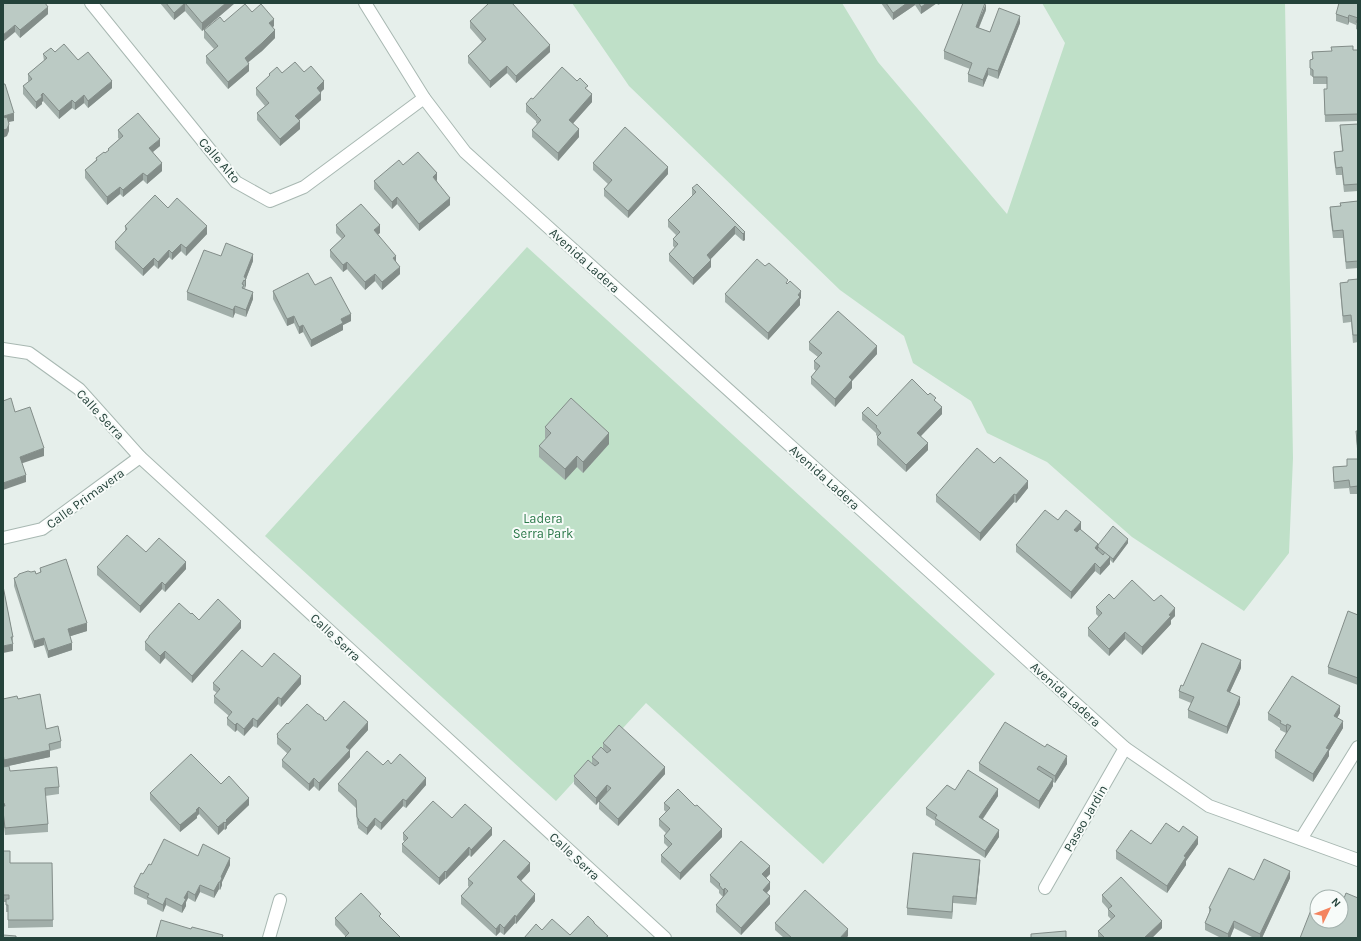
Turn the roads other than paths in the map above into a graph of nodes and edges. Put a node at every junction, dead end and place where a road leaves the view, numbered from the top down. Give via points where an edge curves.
1 (91, 3) edge
2 (366, 3) edge
3 (424, 98) junction
4 (3, 349) edge
5 (140, 457) junction
6 (3, 538) edge
7 (1358, 747) edge
8 (1125, 748) junction
9 (1301, 839) junction
10 (1358, 860) edge
11 (1044, 888) dead end
12 (280, 900) dead end
13 (269, 938) edge
14 (665, 938) edge

1 - 3 street, Calle Alto via 236,182 270,201 304,187
2 - 3 street, Avenida Ladera
3 - 8 street, Avenida Ladera via 465,152
4 - 5 street, Calle Serra via 29,353 78,389
5 - 6 street, Calle Primavera via 42,529
5 - 14 street, Calle Serra
7 - 9 street
8 - 9 street, Avenida Ladera via 1209,806
8 - 11 street, Paseo Jardin
9 - 10 street, Avenida Ladera
12 - 13 street

